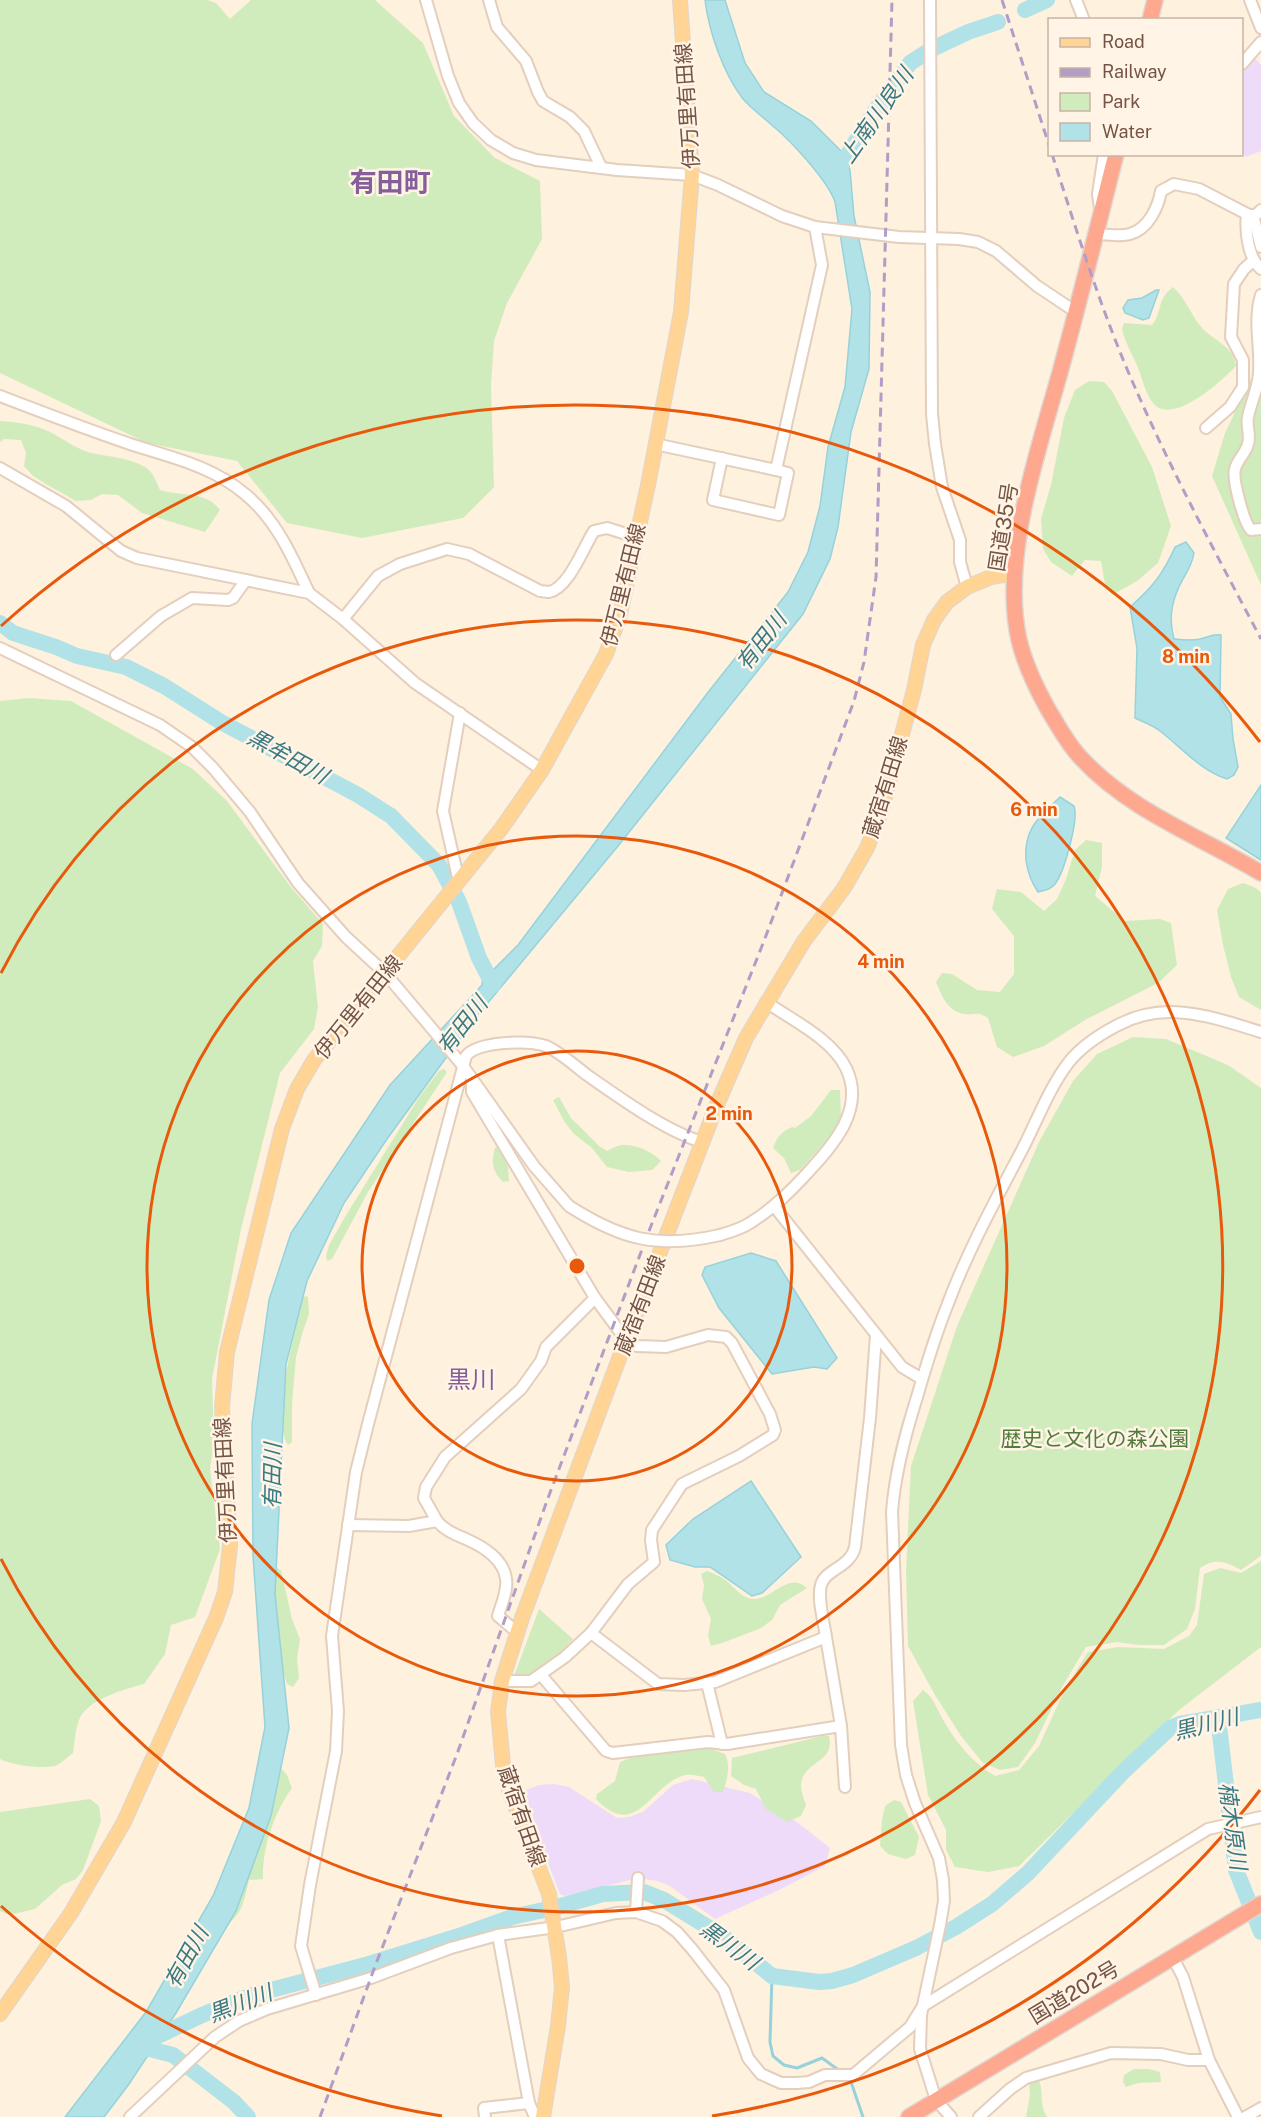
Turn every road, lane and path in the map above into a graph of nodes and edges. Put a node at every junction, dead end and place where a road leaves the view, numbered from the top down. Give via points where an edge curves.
1 (426, 0) edge
2 (489, 0) edge
3 (680, 0) edge
4 (930, 0) edge
5 (1076, 0) edge
6 (1155, 0) edge
7 (1250, 0) edge
8 (1083, 18) edge
9 (1150, 18) edge
10 (1261, 28) edge
11 (1261, 42) edge
12 (1243, 63) edge
13 (1104, 156) edge
14 (1116, 156) edge
15 (601, 167) junction
16 (692, 175) junction
17 (1254, 213) edge
18 (1101, 214) junction
19 (821, 228) junction
20 (1096, 234) junction
21 (930, 239) junction
22 (1261, 247) edge
23 (1258, 265) edge
24 (1261, 295) edge
25 (1076, 312) junction
26 (0, 396) edge
27 (1206, 428) dead end
28 (655, 444) junction
29 (722, 458) junction
30 (0, 468) edge
31 (776, 470) junction
32 (1261, 529) edge
33 (636, 537) junction
34 (1015, 573) junction
35 (246, 580) junction
36 (967, 587) junction
37 (309, 593) junction
38 (343, 619) junction
39 (0, 648) edge
40 (117, 656) dead end
41 (460, 713) junction
42 (542, 770) junction
43 (1261, 873) edge
44 (459, 882) junction
45 (385, 973) junction
46 (766, 1002) junction
47 (1261, 1032) edge
48 (463, 1066) junction
49 (472, 1078) junction
50 (702, 1142) junction
51 (774, 1206) junction
52 (595, 1298) junction
53 (876, 1335) junction
54 (626, 1340) junction
55 (922, 1379) junction
56 (436, 1521) junction
57 (348, 1525) junction
58 (518, 1632) junction
59 (591, 1633) junction
60 (826, 1637) junction
61 (542, 1675) junction
62 (502, 1681) junction
63 (707, 1683) junction
64 (841, 1726) junction
65 (722, 1744) junction
66 (845, 1786) dead end
67 (1256, 1817) edge
68 (638, 1878) dead end
69 (1261, 1904) edge
70 (636, 1912) junction
71 (556, 1926) junction
72 (498, 1935) junction
73 (1173, 1958) junction
74 (316, 1993) junction
75 (923, 2006) junction
76 (0, 2014) edge
77 (1209, 2060) junction
78 (936, 2100) junction
79 (529, 2103) junction
80 (1261, 2108) edge
81 (131, 2117) edge
82 (485, 2117) edge
83 (535, 2117) edge
84 (543, 2117) edge
85 (909, 2117) edge
86 (951, 2117) edge
87 (980, 2117) edge
88 (1238, 2117) edge
89 (1245, 2117) edge

1 - 15 street via 459,103 479,129 513,153 536,160
2 - 15 street via 497,27 526,61 543,101 570,117 584,131
3 - 16 main road, 伊万里有田線
4 - 21 street
5 - 8 street
6 - 9 highway
7 - 10 street
11 - 12 street
13 - 18 street via 1098,194
14 - 18 highway, 国道35号
15 - 16 street
16 - 19 street via 782,216
16 - 28 main road, 伊万里有田線 via 681,312
17 - 20 street via 1199,189 1174,184 1161,191 1158,205 1140,230
17 - 22 street
17 - 23 street via 1246,224
18 - 20 highway, 国道35号
19 - 21 street
19 - 31 street via 822,265
20 - 25 highway, 国道35号
21 - 25 street via 978,242 996,251
21 - 36 street via 935,444 942,487 960,540 960,562
23 - 27 street via 1244,268 1234,284 1231,337 1243,360 1243,387 1230,407
24 - 32 street via 1257,320 1260,370 1248,414 1248,447 1235,469 1247,527
25 - 34 highway, 国道35号 via 1029,488
26 - 37 street via 210,470 246,494 273,524
28 - 29 street
28 - 33 main road, 伊万里有田線
29 - 31 street
29 - 31 street via 712,500 779,515 788,473
30 - 35 street via 66,506 121,551 137,558
33 - 38 street via 607,528 594,531 561,585 550,592 540,591 468,554 447,549 427,554 378,576
33 - 42 main road, 伊万里有田線 via 620,614 606,654
34 - 36 main road, 蔵宿有田線
34 - 43 highway, 国道35号 via 1019,639 1034,685 1082,759 1124,795
35 - 37 street
35 - 40 street via 233,598 192,598 171,610
36 - 46 main road, 蔵宿有田線 via 947,602 923,645 881,812 867,849
37 - 38 street
38 - 41 street via 415,683
39 - 45 street via 160,725 192,747 250,812 298,883 346,937
41 - 42 street
41 - 44 street via 443,810
42 - 44 main road, 伊万里有田線
44 - 45 main road, 伊万里有田線
45 - 48 street
45 - 76 main road, 伊万里有田線 via 314,1060 297,1089 282,1129 223,1377 230,1546 225,1592 216,1618 124,1821 71,1913
46 - 50 main road, 蔵宿有田線 via 746,1038
46 - 51 street via 835,1050 847,1069 852,1101 849,1116 831,1147
47 - 55 street via 1190,1012 1162,1012 1117,1025 1082,1048 1058,1079 962,1268
48 - 49 street
48 - 50 street via 470,1051 494,1044 530,1043 546,1047 618,1097
48 - 57 street via 356,1472
49 - 51 street, bridge via 534,1166 569,1206 611,1230 646,1240 677,1242 748,1224
49 - 52 street via 472,1092
50 - 54 main road, 蔵宿有田線
51 - 53 street
52 - 54 street
52 - 56 street via 546,1347 521,1389 445,1457 426,1487 424,1498
53 - 55 street via 902,1367
53 - 60 street via 853,1556 821,1582
54 - 58 main road, 蔵宿有田線
54 - 59 street via 637,1346 666,1347 708,1335 726,1337 770,1414 775,1430 739,1456 682,1484 652,1530 654,1562 628,1584
55 - 75 street via 899,1458 892,1539 901,1745 915,1803 939,1858 943,1890
56 - 57 street via 409,1526
56 - 58 street via 496,1558 506,1579 498,1616
57 - 74 street via 332,1636 338,1711 336,1751 301,1946
58 - 62 main road, 蔵宿有田線
59 - 61 street
59 - 63 street via 658,1684
60 - 63 street via 744,1672
60 - 64 street
61 - 62 street via 531,1681
61 - 65 street via 606,1751
62 - 71 main road, 蔵宿有田線 via 498,1712 503,1765 549,1894
63 - 65 street
64 - 65 street
64 - 66 street
67 - 75 street via 1208,1829
68 - 70 street
69 - 73 highway, 国道202号
70 - 71 street via 616,1912
70 - 75 street via 662,1921 692,1949 723,1990 748,2058 761,2074 782,2083 809,2082 825,2074 853,2075 910,2027
71 - 72 street
71 - 84 main road, 蔵宿有田線 via 562,1987
72 - 74 street
72 - 79 street
73 - 77 street via 1183,1977
73 - 78 highway, 国道202号
74 - 81 street via 239,2021 214,2037
75 - 78 street via 920,2049
77 - 87 street via 1111,2053 1026,2078
77 - 88 street
78 - 85 highway, 国道202号
78 - 86 street
79 - 82 street via 484,2108
79 - 83 street
80 - 89 street

